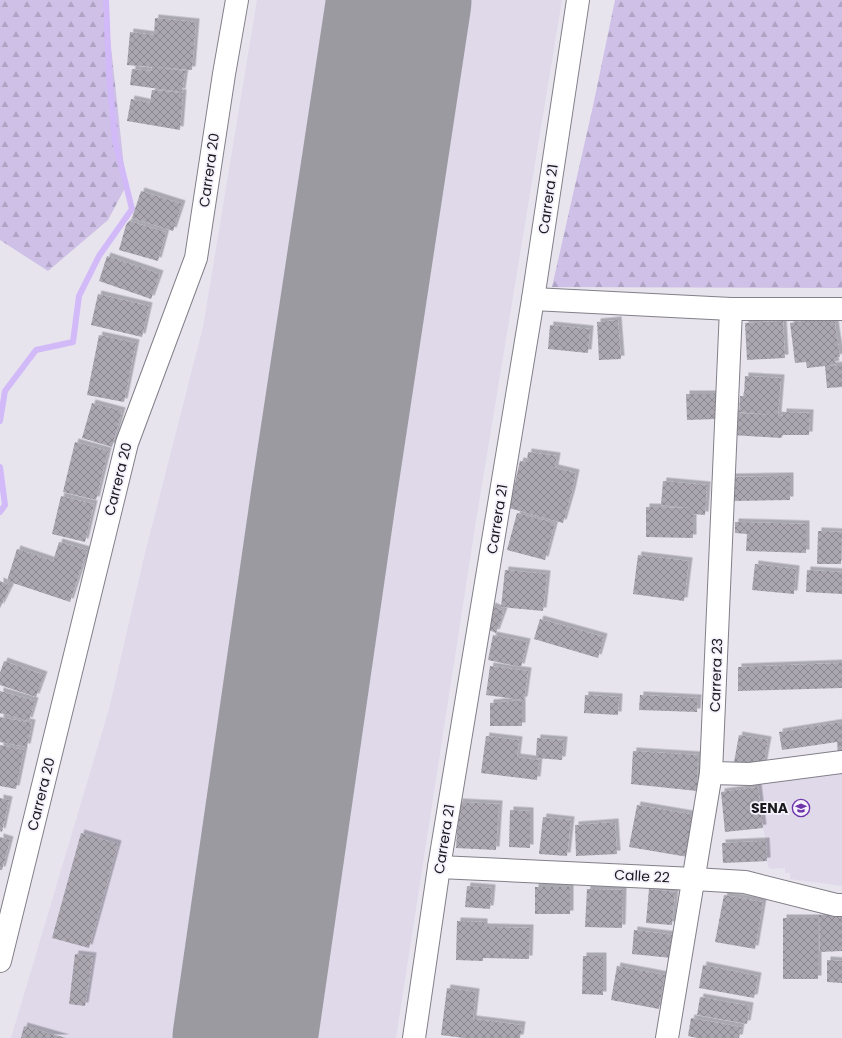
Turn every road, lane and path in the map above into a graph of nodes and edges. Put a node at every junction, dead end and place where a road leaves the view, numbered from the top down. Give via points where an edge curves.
1 (237, 0) edge
2 (578, 0) edge
3 (533, 300) junction
4 (731, 309) junction
5 (842, 309) edge
6 (842, 762) edge
7 (711, 773) junction
8 (439, 867) junction
9 (694, 879) junction
10 (842, 905) edge
11 (0, 961) edge
12 (414, 1038) edge
13 (667, 1038) edge

1 - 11 street, Carrera 20 via 196,258 127,443
2 - 3 street, Carrera 21
3 - 4 street
3 - 8 street, Carrera 21
4 - 5 street
4 - 7 street, Carrera 23
6 - 7 street via 750,774
7 - 9 street, Carrera 23
8 - 9 street, Calle 22
8 - 12 street, Carrera 21
9 - 10 street, Calle 22 via 745,882
9 - 13 street, Carrera 23

